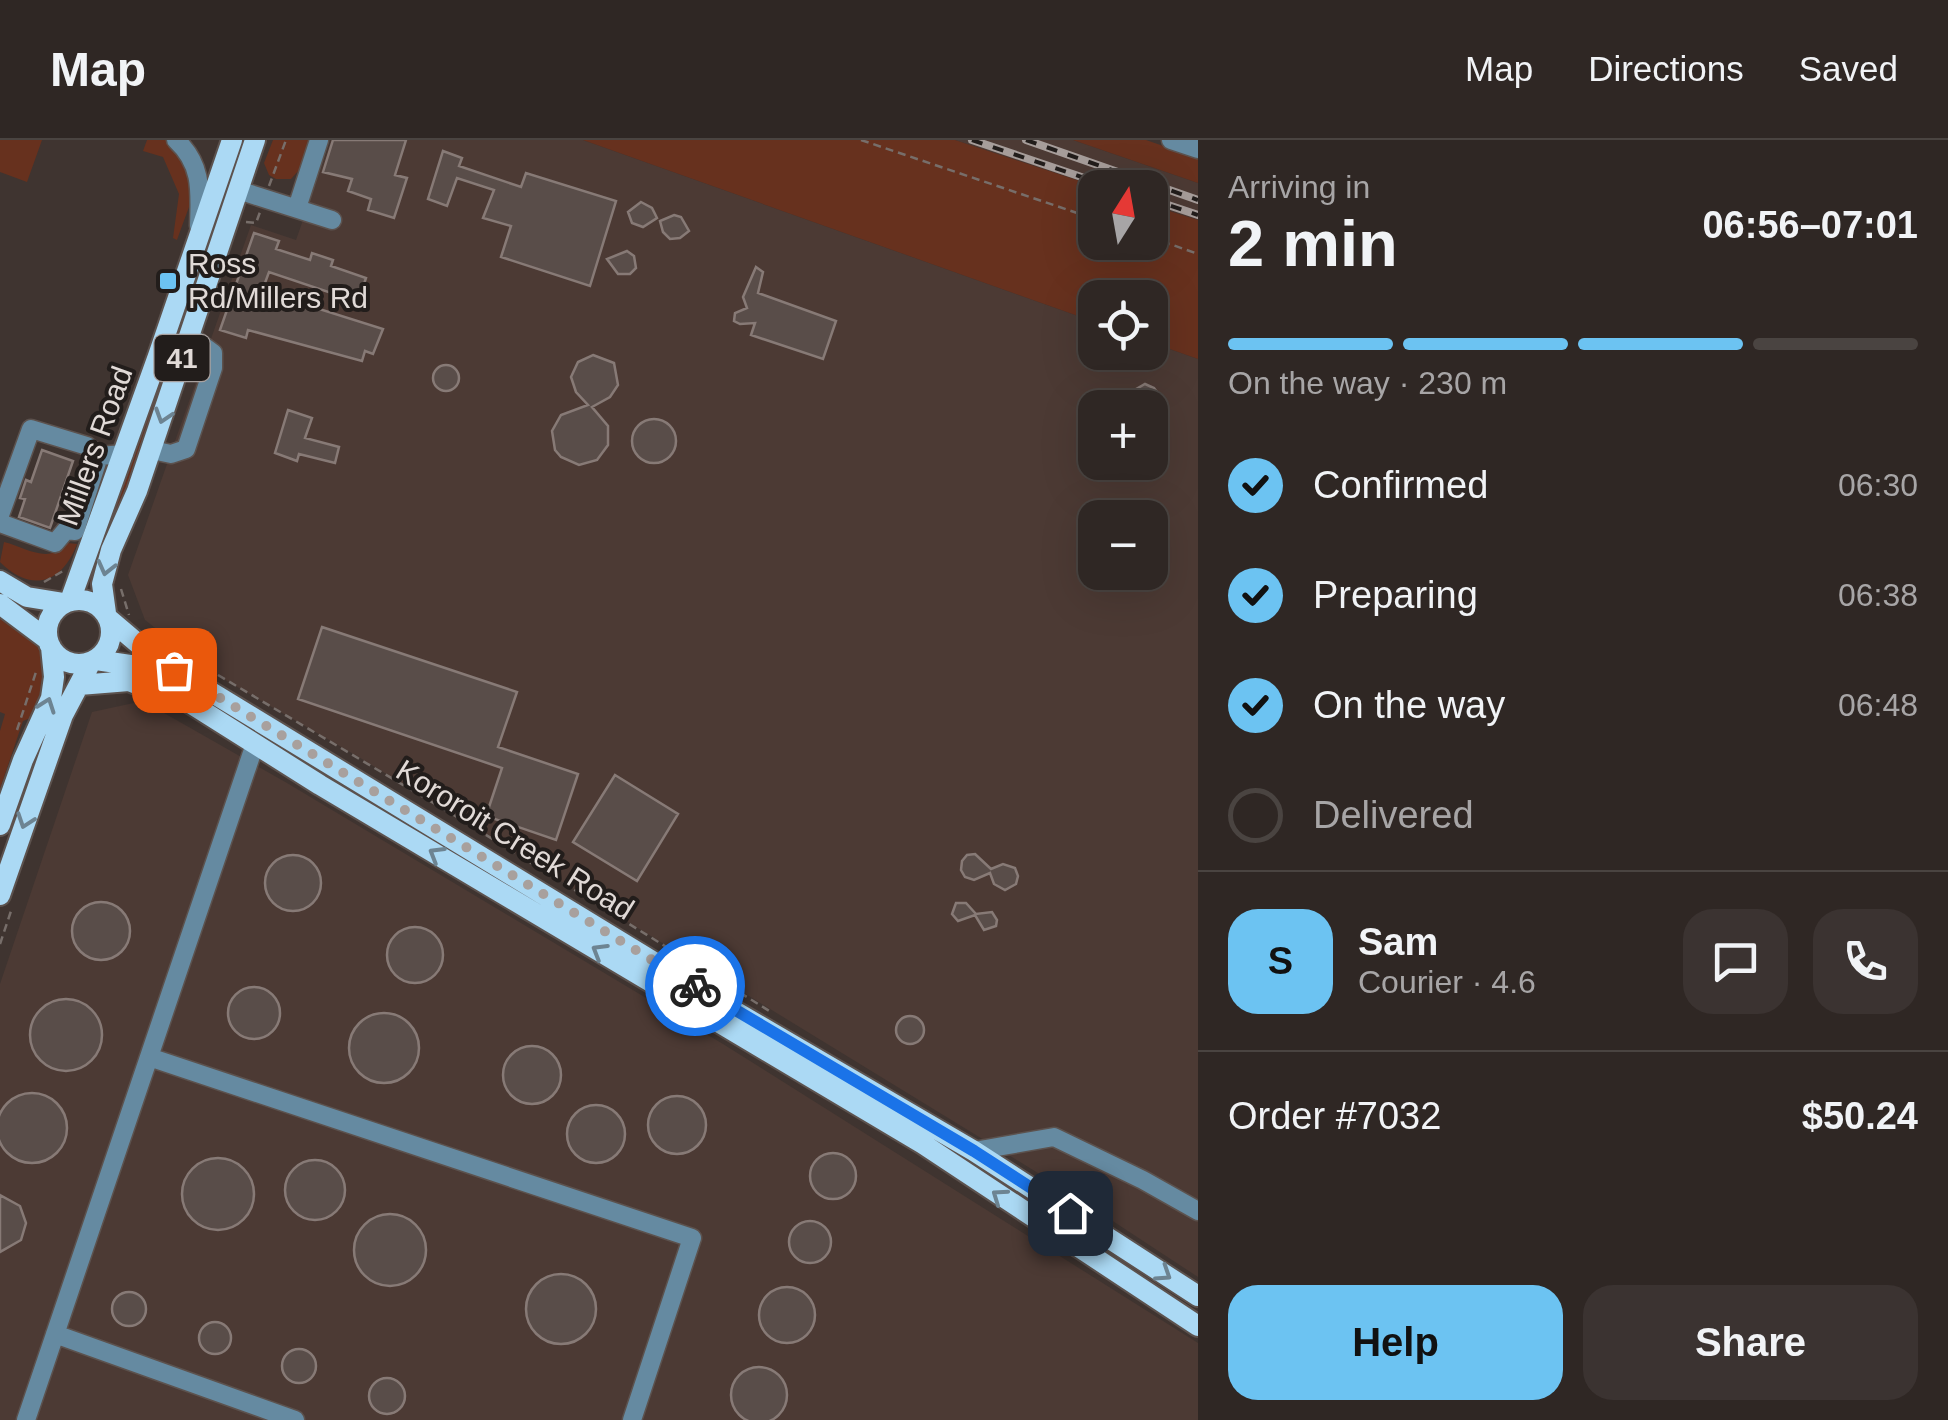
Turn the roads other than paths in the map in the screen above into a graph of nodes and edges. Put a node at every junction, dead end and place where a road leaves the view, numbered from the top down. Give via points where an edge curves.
1 (176, 140) edge
2 (232, 140) edge
3 (255, 140) edge
4 (319, 140) edge
5 (1171, 140) edge
6 (1198, 150) edge
7 (238, 190) junction
8 (297, 208) junction
9 (332, 220) dead end
10 (198, 237) junction
11 (190, 336) junction
12 (152, 450) junction
13 (124, 454) junction
14 (99, 456) junction
15 (0, 515) edge
16 (0, 523) edge
17 (75, 530) junction
18 (89, 553) junction
19 (0, 581) edge
20 (67, 602) junction
21 (0, 604) edge
22 (108, 616) junction
23 (50, 643) junction
24 (93, 661) junction
25 (79, 685) junction
26 (203, 710) junction
27 (254, 717) junction
28 (254, 744) junction
29 (0, 825) edge
30 (532, 884) junction
31 (0, 895) edge
32 (520, 904) junction
33 (148, 1057) junction
34 (974, 1151) junction
35 (1198, 1211) edge
36 (1195, 1311) edge
37 (55, 1334) junction
38 (26, 1420) edge
39 (295, 1420) edge
40 (632, 1420) edge

1 - 10 street via 198,172
2 - 10 main road, Millers Road / 41
3 - 7 main road, Millers Road / 41
4 - 8 street
5 - 6 street
7 - 8 street
7 - 11 main road, Millers Road / 41
8 - 9 street
10 - 13 main road, Millers Road / 41
11 -> 12 main road, Millers Road / 41
11 - 12 street, Millers Road via 213,354 214,368 186,449
12 -> 22 main road, Millers Road / 41 via 104,573
13 - 14 street
13 - 18 main road, Millers Road / 41
14 - 15 street via 31,428
14 - 17 street
16 - 17 street via 55,543
17 - 18 street
18 - 20 main road, Millers Road / 41
19 - 20 main road via 27,597
20 - 22 main road via 90,601
20 - 23 main road via 50,617
21 - 23 main road
22 - 24 main road via 110,642
22 - 27 main road, Kororoit Creek Road via 149,653
23 - 24 main road via 64,660
29 -> 23 main road via 51,698
24 - 25 main road
24 - 26 main road, Kororoit Creek Road via 144,670
25 - 26 main road via 129,681
25 -> 31 main road
26 - 28 main road, Kororoit Creek Road
27 - 28 main road
27 - 30 main road, Kororoit Creek Road
32 -> 28 main road, Kororoit Creek Road
28 - 33 street
30 - 32 main road
30 - 34 main road, Kororoit Creek Road
36 -> 32 main road, Kororoit Creek Road
33 - 37 street
33 - 40 street via 692,1238
34 - 35 street via 1054,1137
34 -> 36 main road, Kororoit Creek Road
37 - 38 street
37 - 39 street

